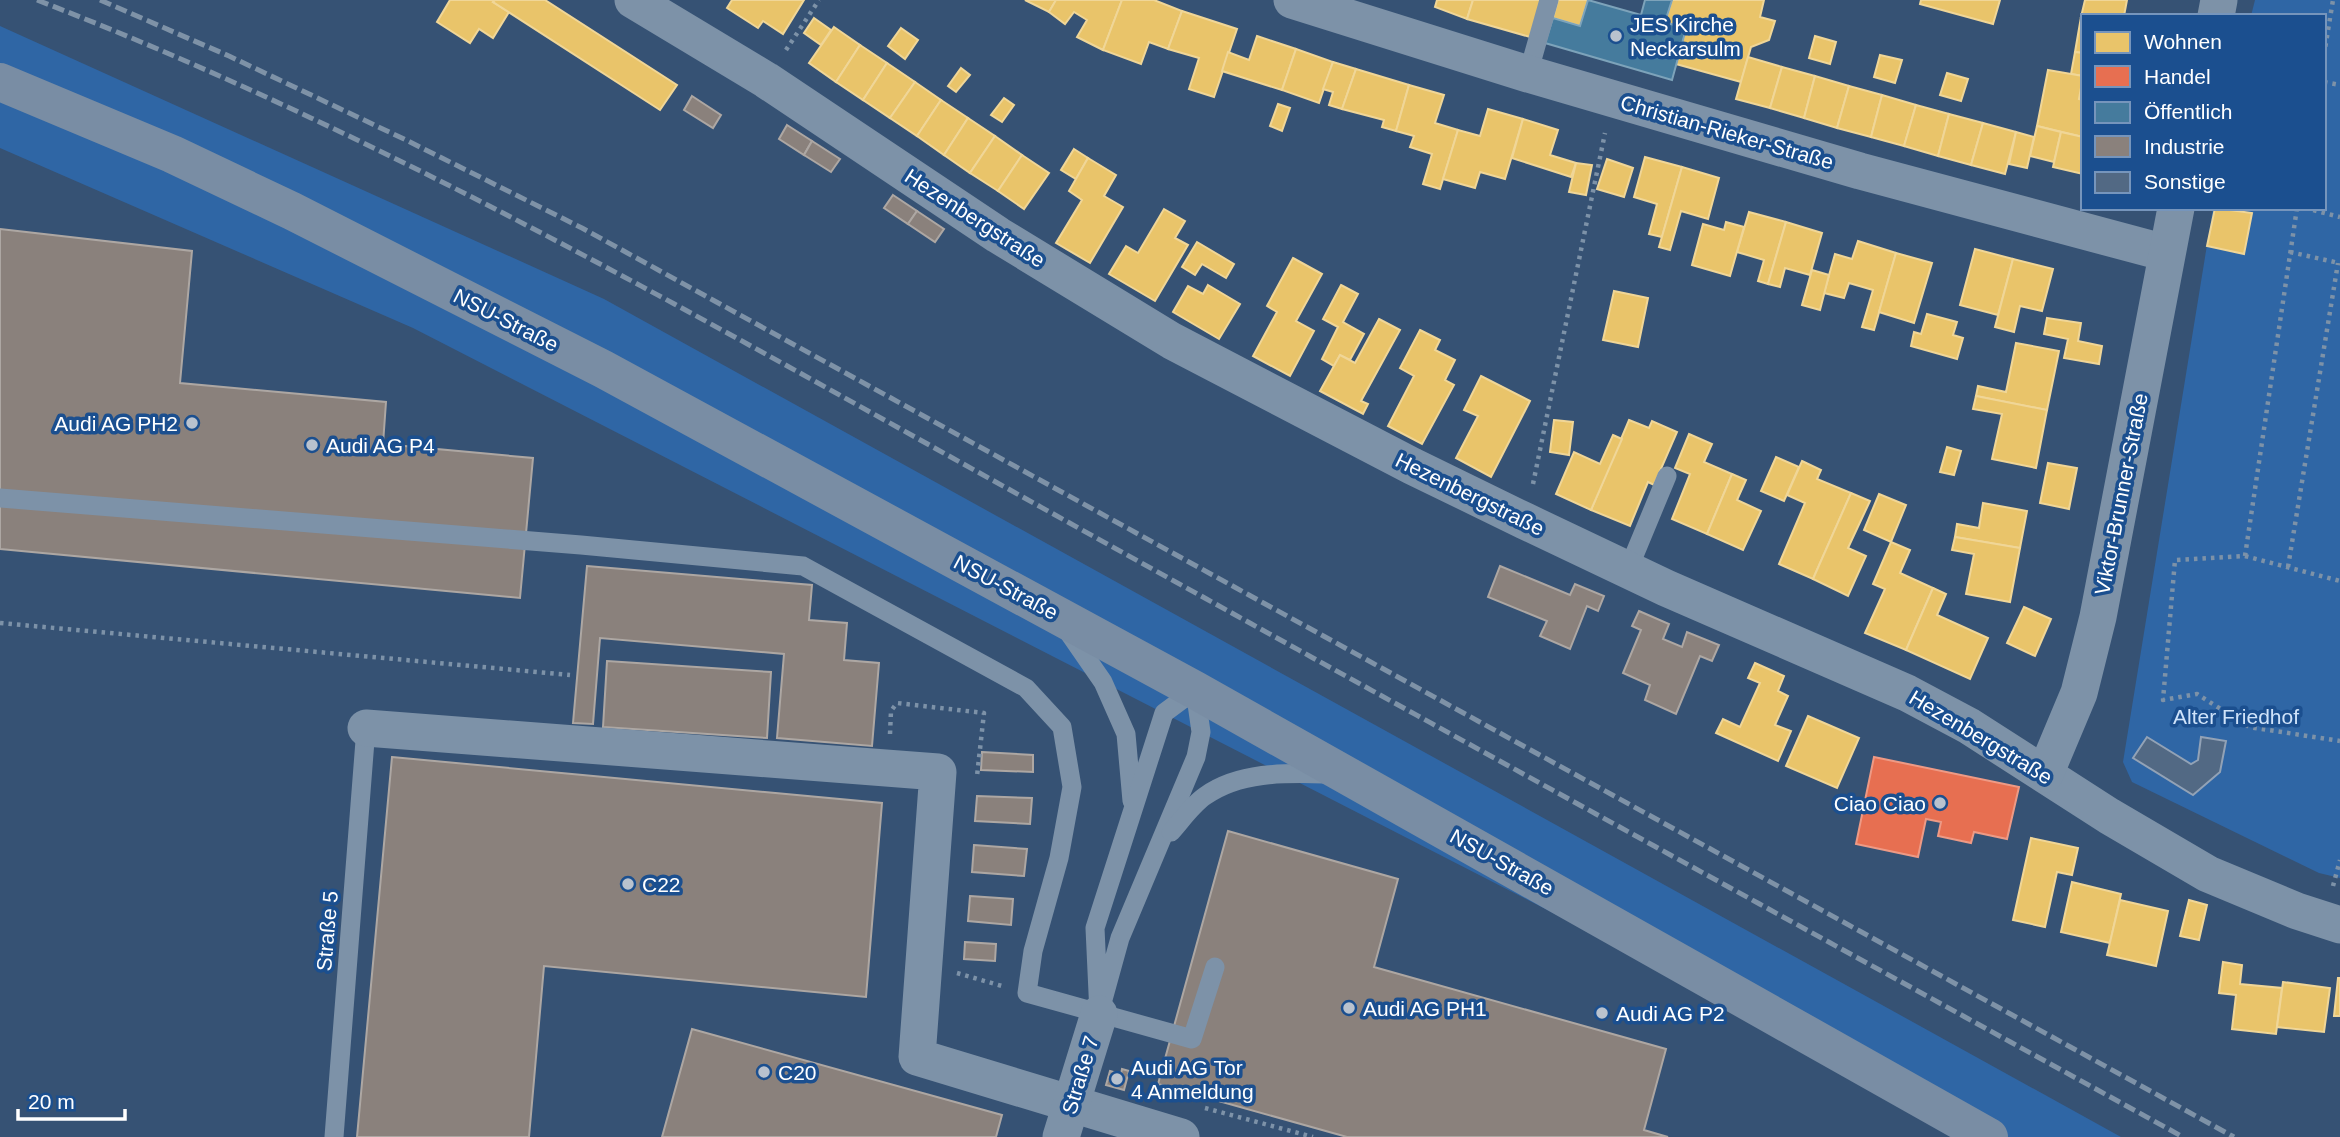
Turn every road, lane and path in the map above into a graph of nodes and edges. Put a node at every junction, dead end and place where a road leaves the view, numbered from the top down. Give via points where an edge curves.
1 (633, 0) edge
2 (818, 0) edge
3 (1292, 0) edge
4 (1549, 0) edge
5 (2333, 0) edge
6 (2326, 43) edge
7 (1528, 74) junction
8 (766, 80) junction
9 (0, 82) edge
10 (1612, 98) junction
11 (2176, 210) edge
12 (2297, 210) edge
13 (2313, 210) edge
14 (2340, 217) edge
15 (2290, 252) junction
16 (2166, 253) junction
17 (2339, 263) edge
18 (1667, 476) dead end
19 (0, 498) edge
20 (1525, 521) junction
21 (2245, 555) junction
22 (2288, 567) junction
23 (1628, 569) junction
24 (2340, 581) edge
25 (1055, 614) junction
26 (0, 623) edge
27 (570, 675) dead end
28 (1195, 690) junction
29 (897, 703) dead end
30 (891, 711) dead end
31 (366, 728) joint
32 (2340, 741) edge
33 (1345, 774) junction
34 (2045, 774) junction
35 (1132, 812) junction
36 (1163, 841) junction
37 (2340, 925) edge
38 (1215, 967) dead end
39 (1099, 1014) junction
40 (1066, 1120) edge
41 (334, 1137) edge
42 (1181, 1137) edge
43 (1989, 1137) edge

1 - 8 street, Hezenbergstraße
2 - 8 path
3 - 7 street, Christian-Rieker-Straße
4 - 7 lane
5 - 6 path
7 - 10 street, Christian-Rieker-Straße
8 - 20 street, Hezenbergstraße via 998,235 1172,341
9 - 25 main road, NSU-Straße via 292,211 603,369
10 - 16 street, Christian-Rieker-Straße
10 - 20 path
11 - 16 street, Viktor-Brunner-Straße
12 - 15 path
13 - 14 path
15 - 17 path
15 - 21 path
16 - 34 street, Viktor-Brunner-Straße via 2098,617 2079,693
17 - 22 path
18 - 23 lane
19 - 39 lane via 803,566 1026,688 1062,727 1072,787 1027,993
20 - 23 street, Hezenbergstraße
21 - 22 path
21 - 32 path via 2175,560 2163,700 2197,694 2249,727
22 - 24 path
23 - 34 street, Hezenbergstraße via 1907,693
25 - 28 main road, NSU-Straße
25 - 35 lane via 1103,681 1126,734
26 - 27 path
28 - 33 main road, NSU-Straße
28 - 35 lane via 1164,713
28 - 36 lane via 1201,732 1196,757
29 - 30 path
31 - 40 street via 938,772 917,1057
31 - 41 lane, Straße 5
33 - 36 lane via 1280,773 1239,780 1205,796
33 - 43 main road, NSU-Straße
34 - 37 street, Hezenbergstraße via 2208,874
35 - 39 lane via 1095,928
36 - 39 lane via 1121,938
38 - 39 lane via 1192,1039
39 - 40 street, Straße 7
40 - 42 street

